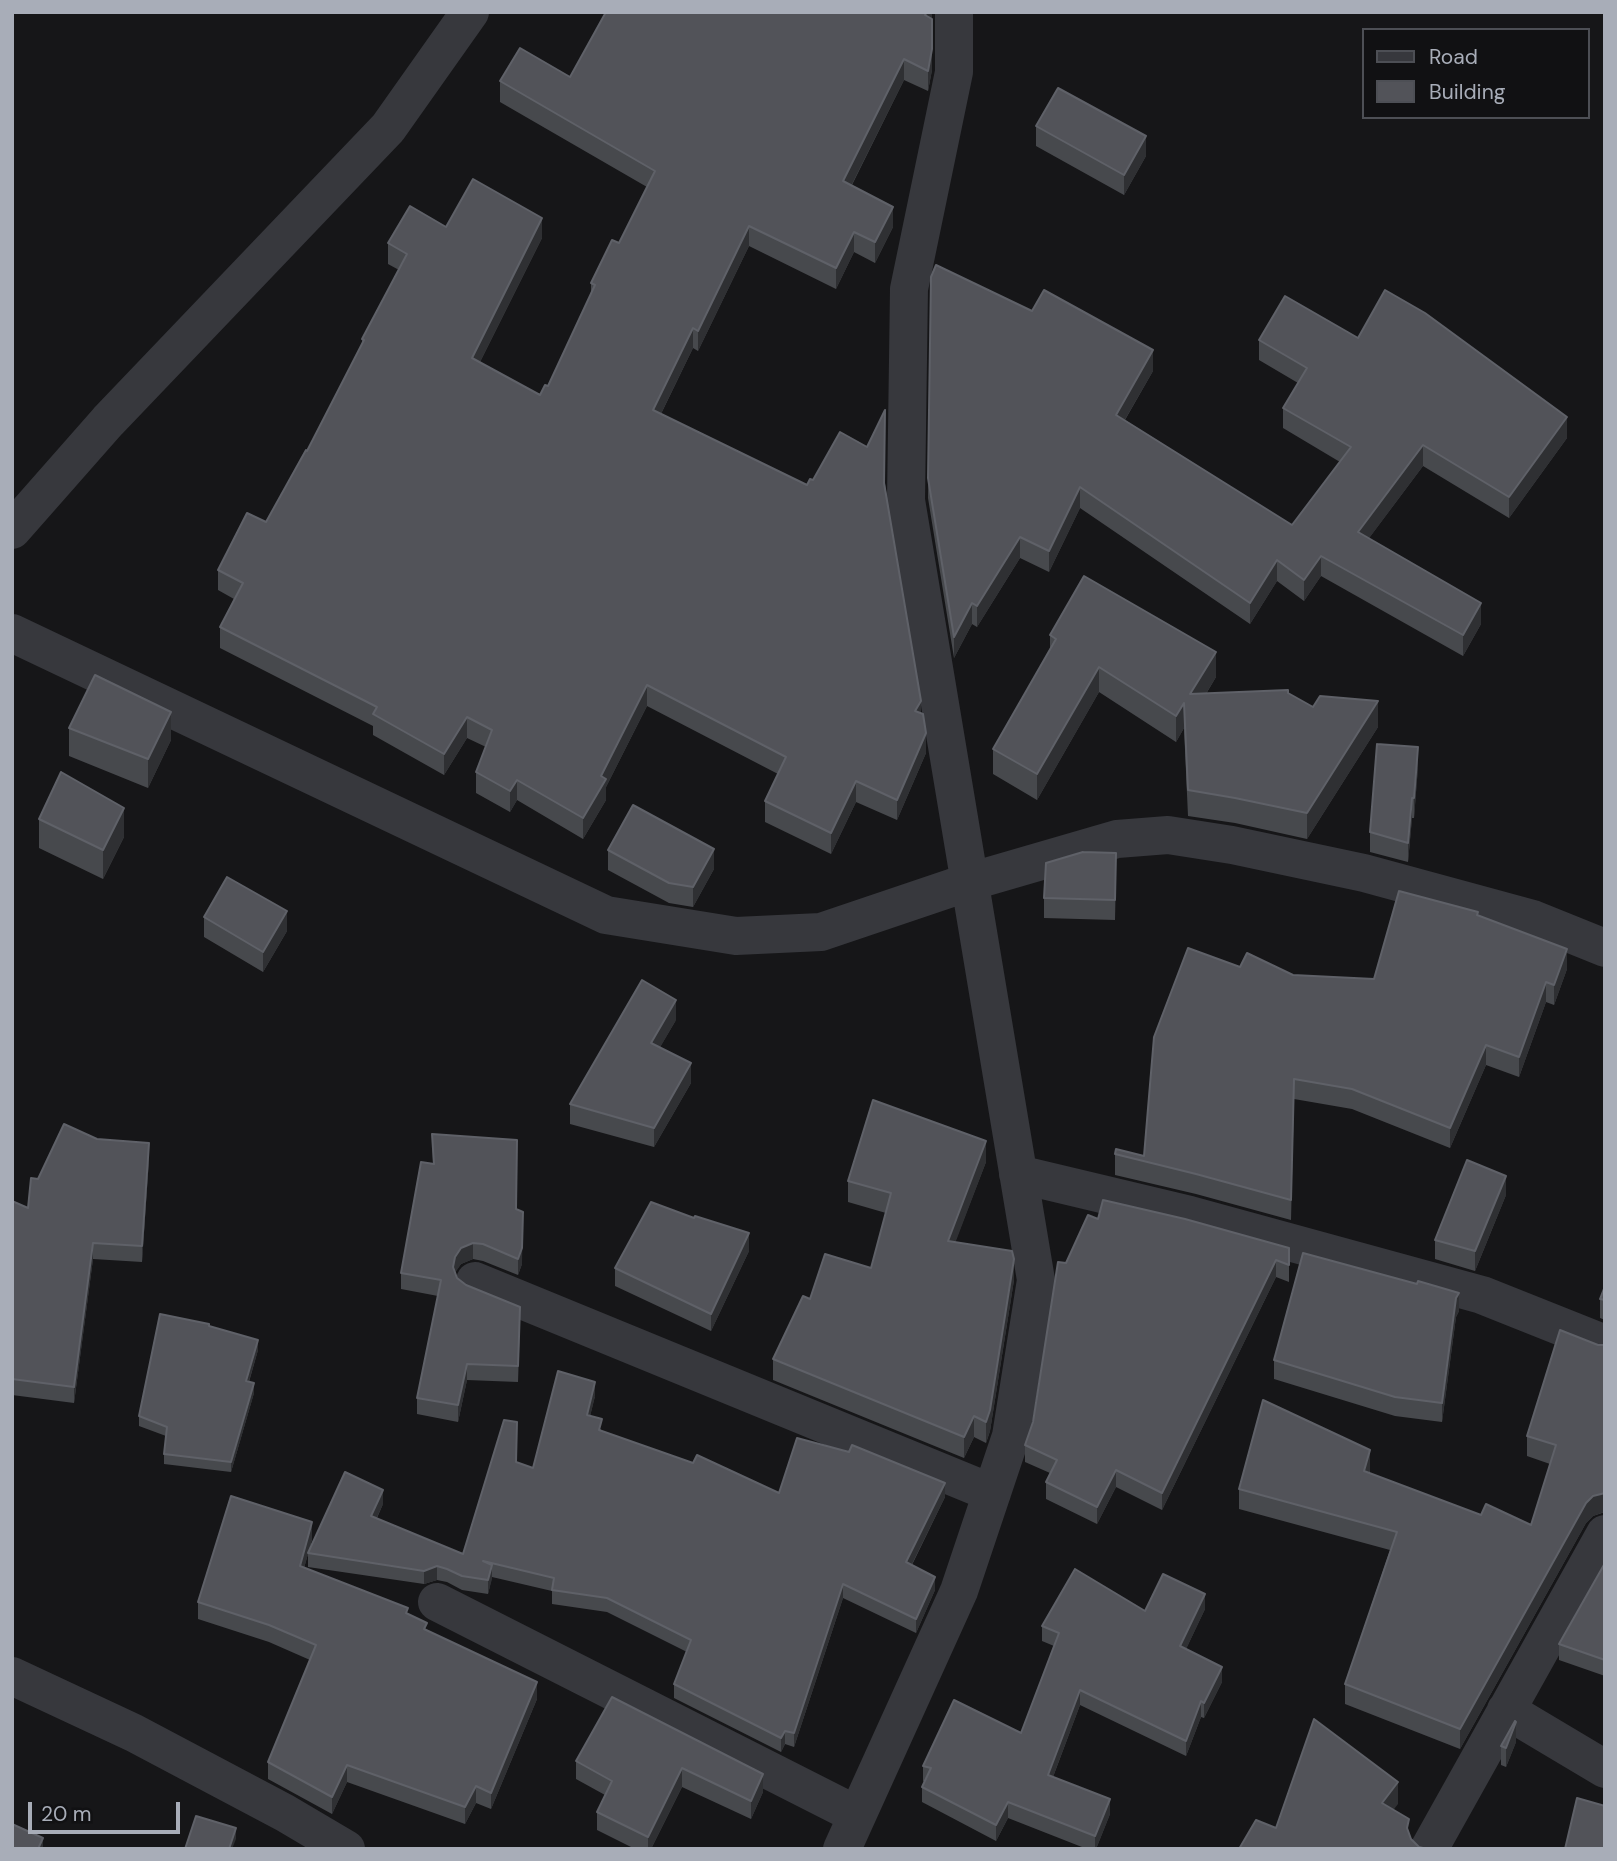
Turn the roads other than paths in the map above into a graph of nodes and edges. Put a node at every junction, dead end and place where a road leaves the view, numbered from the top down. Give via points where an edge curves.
1 (470, 12) edge
2 (954, 12) edge
3 (12, 530) edge
4 (12, 633) edge
5 (969, 882) junction
6 (1605, 948) edge
7 (1018, 1174) junction
8 (475, 1281) dead end
9 (1605, 1344) edge
10 (992, 1493) junction
11 (1605, 1534) edge
12 (436, 1602) dead end
13 (12, 1676) edge
14 (1506, 1710) junction
15 (1605, 1769) edge
16 (849, 1832) edge
17 (346, 1849) edge
18 (1429, 1849) edge

1 - 3 street via 388,128 108,421
2 - 5 street via 954,72 909,289 906,499
4 - 5 street via 606,915 736,936 821,932
5 - 6 street via 1117,839 1168,835 1364,873 1533,919
5 - 7 street
7 - 9 street via 1190,1215 1482,1295
7 - 10 street via 1036,1280 1011,1436
8 - 10 street
10 - 16 street via 959,1591
11 - 14 street
12 - 16 street
13 - 17 street via 134,1733
14 - 15 street
14 - 18 street

